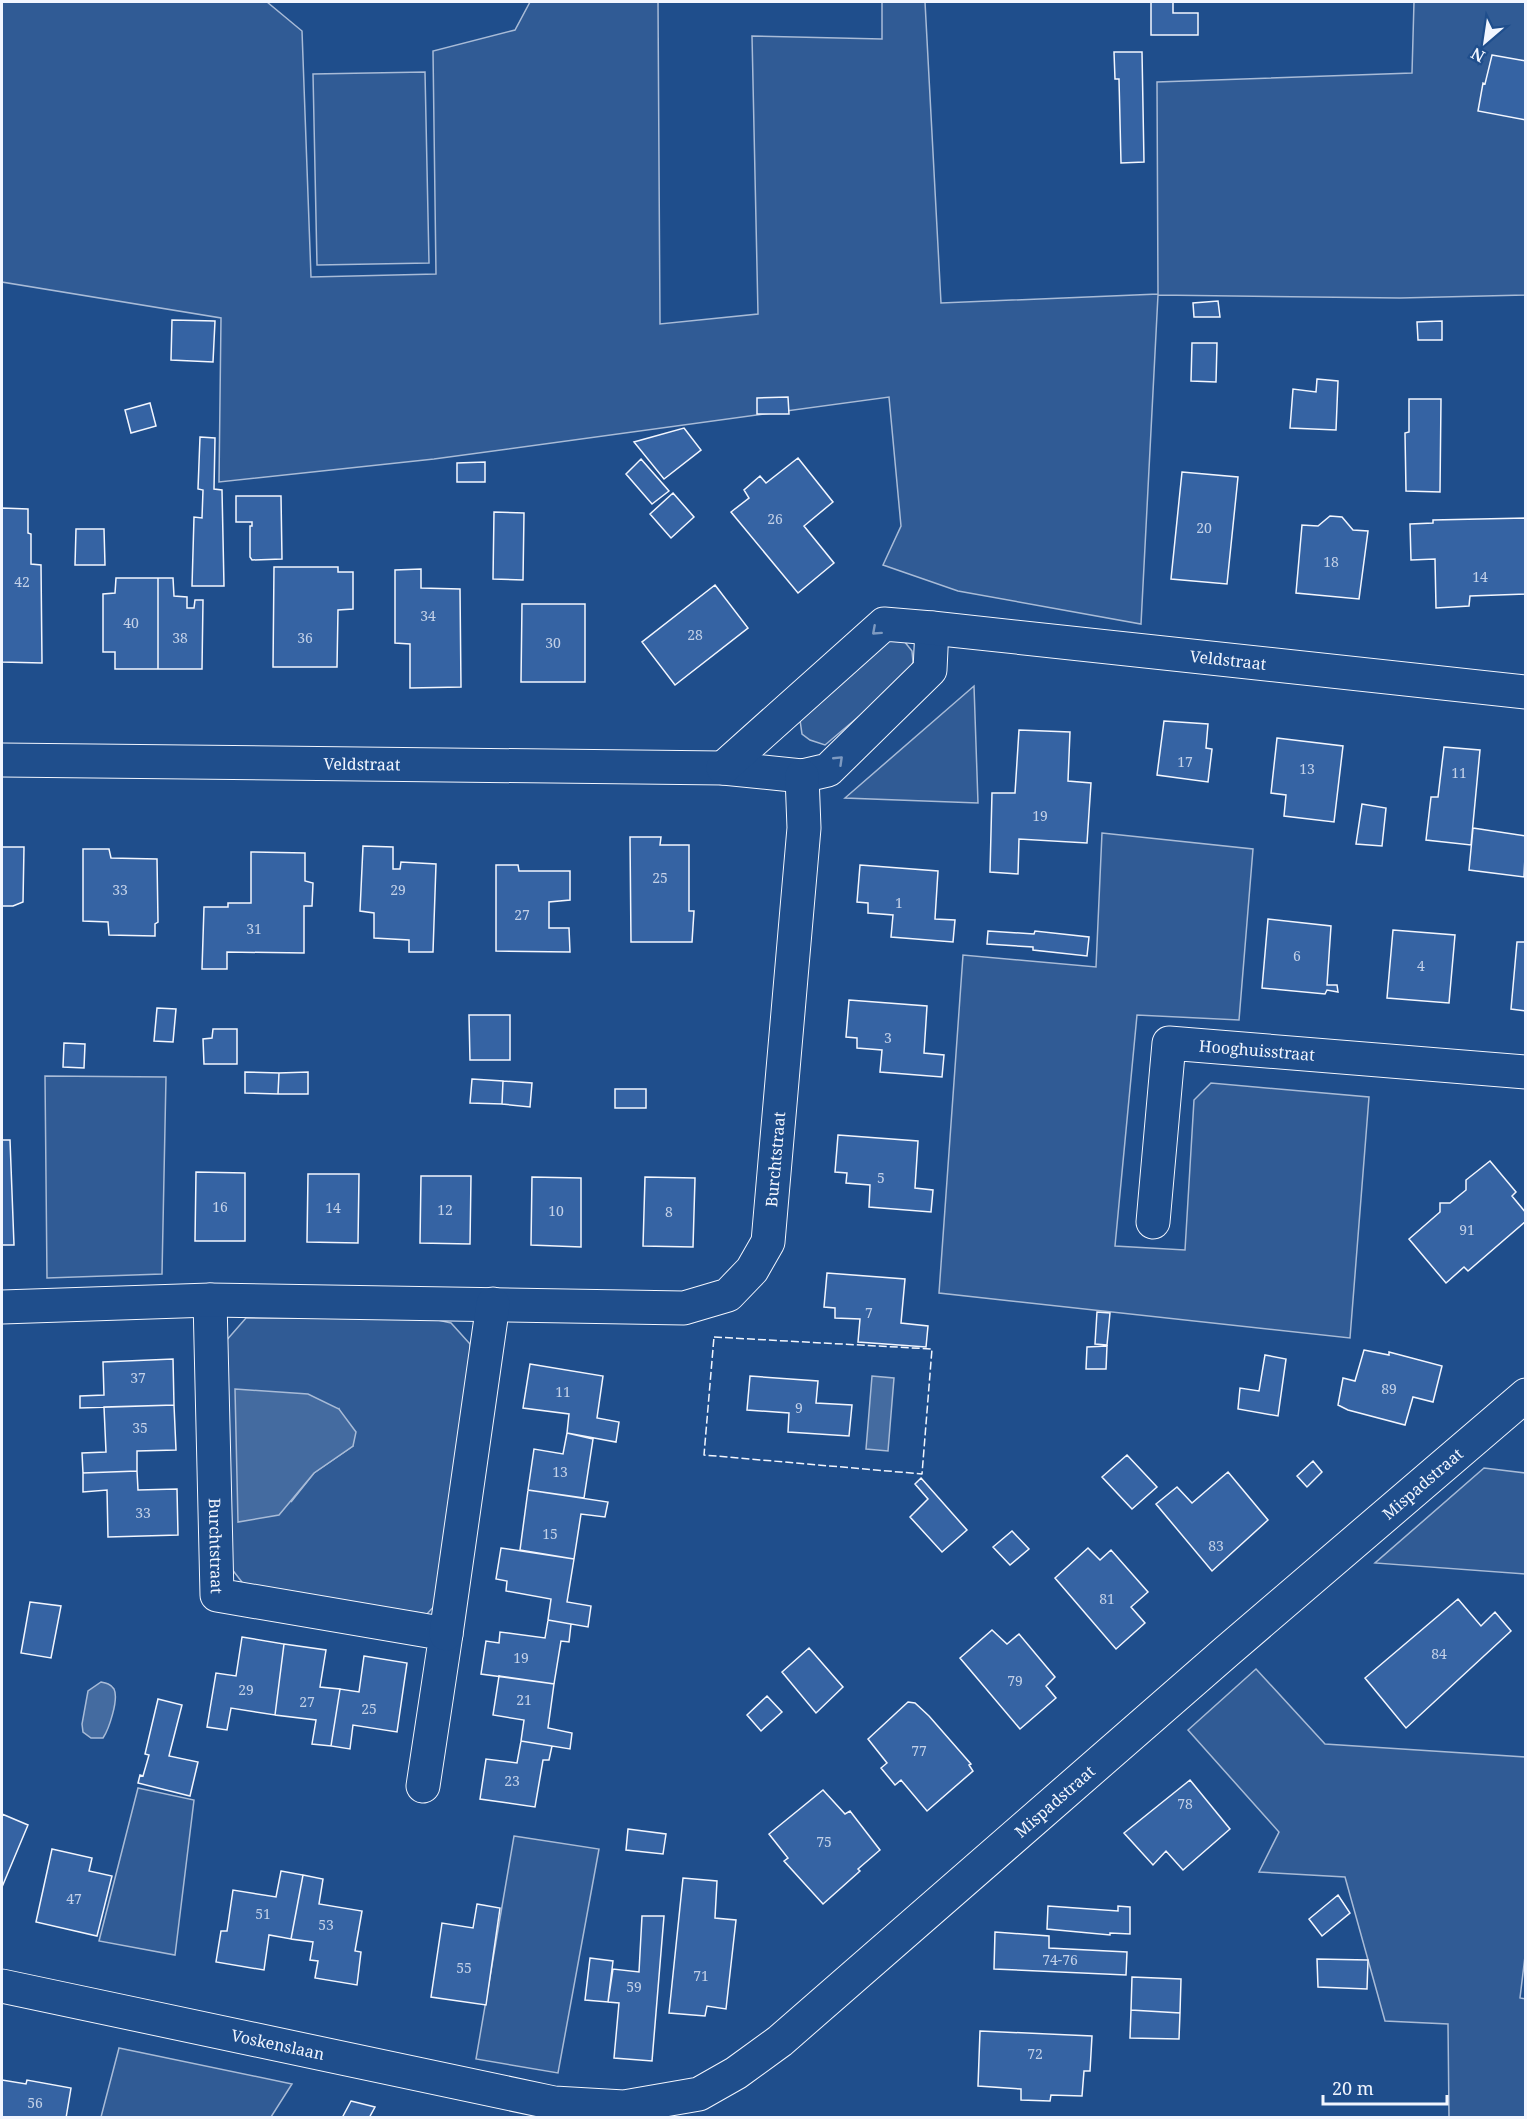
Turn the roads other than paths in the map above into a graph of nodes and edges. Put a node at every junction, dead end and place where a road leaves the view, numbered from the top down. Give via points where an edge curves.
1 (932, 628) junction
2 (1526, 693) edge
3 (2, 760) edge
4 (723, 768) junction
5 (802, 777) junction
6 (1526, 1072) edge
7 (1153, 1222) dead end
8 (210, 1300) junction
9 (493, 1304) junction
10 (2, 1307) edge
11 (1526, 1395) edge
12 (446, 1634) junction
13 (423, 1786) dead end
14 (2, 1986) edge
15 (704, 2106) edge
16 (553, 2110) edge

1 - 2 street, Veldstraat
1 -> 4 street, Veldstraat via 884,624
5 -> 1 street, Veldstraat via 828,771 930,670
3 - 4 street, Veldstraat
4 - 5 street, Veldstraat
5 - 9 street, Burchtstraat via 804,828 768,1242 752,1270 728,1295 684,1308
6 - 7 street, Hooghuisstraat via 1169,1043
8 - 9 street, Burchtstraat
8 - 10 street, Burchtstraat
8 - 12 street, Burchtstraat via 217,1595
9 - 12 street
11 - 15 street, Mispadstraat via 780,2041 736,2073
12 - 13 street
14 - 16 street, Voskenslaan
15 - 16 street, Mispadstraat

